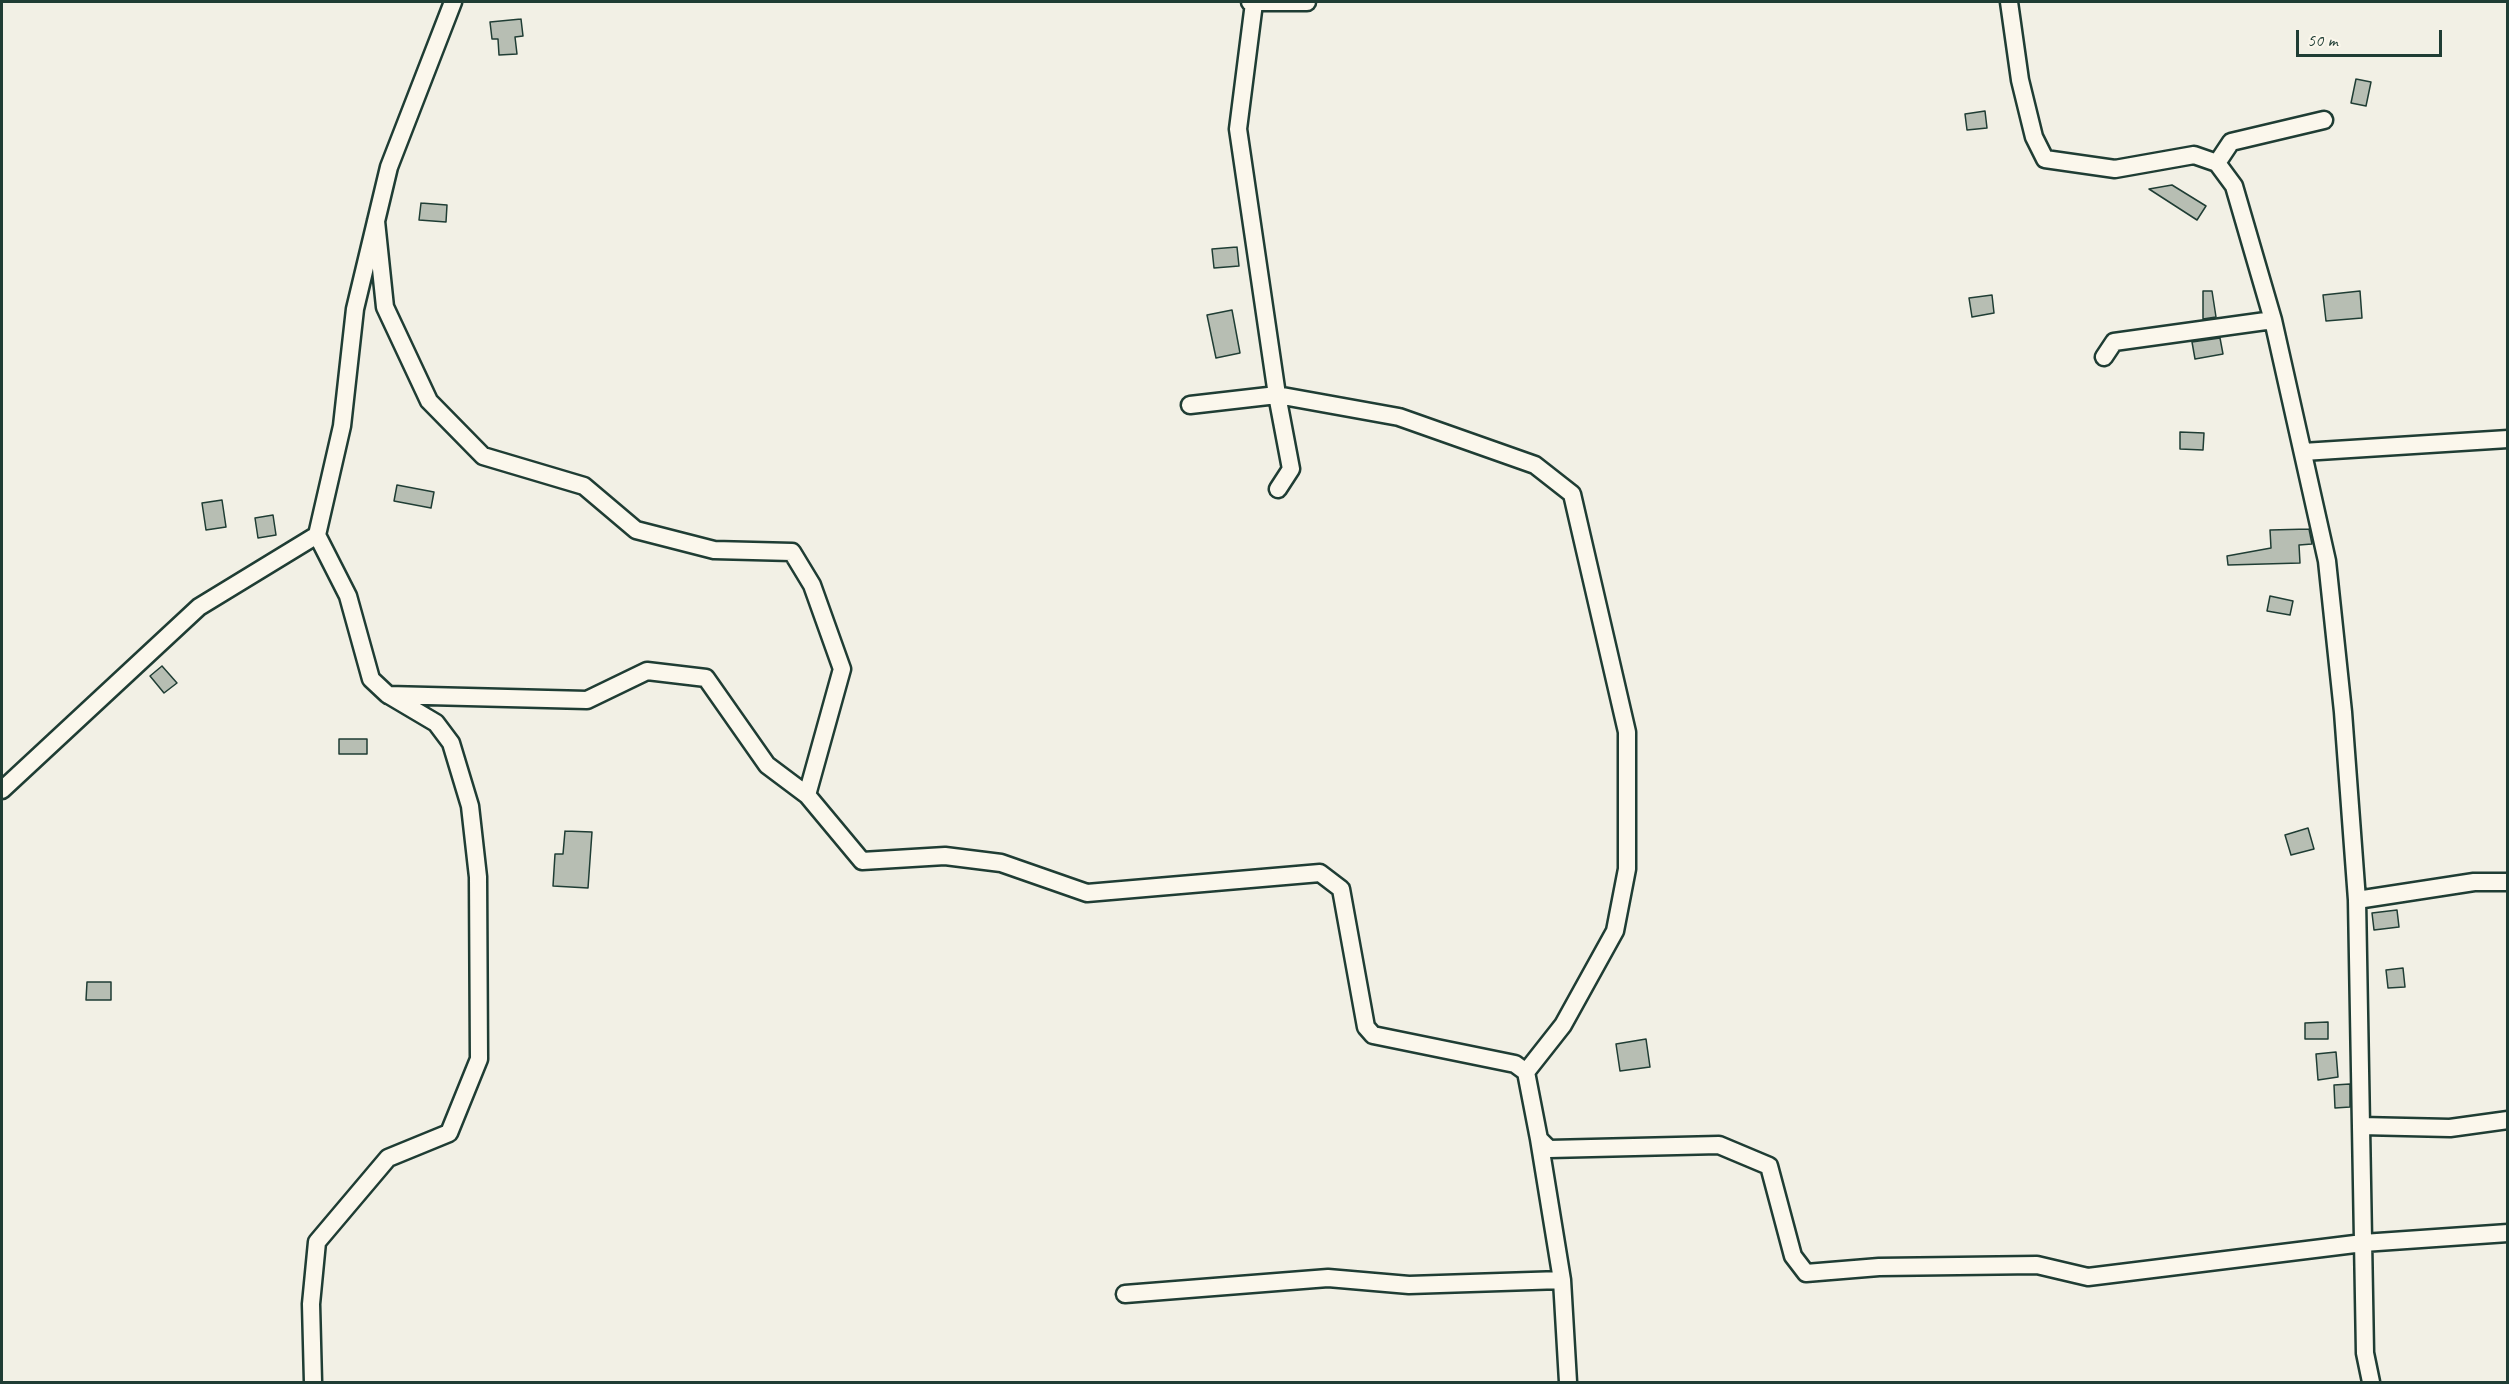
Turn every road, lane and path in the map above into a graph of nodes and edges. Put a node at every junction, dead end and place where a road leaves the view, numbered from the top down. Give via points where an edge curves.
1 (453, 2) edge
2 (1252, 2) edge
3 (1307, 2) edge
4 (2009, 2) edge
5 (2324, 120) dead end
6 (2217, 163) junction
7 (376, 221) junction
8 (2273, 320) junction
9 (2104, 357) dead end
10 (1277, 394) junction
11 (1190, 405) dead end
12 (2508, 439) edge
13 (2303, 452) junction
14 (1278, 489) dead end
15 (317, 535) junction
16 (387, 694) junction
17 (2, 790) edge
18 (807, 795) junction
19 (2508, 882) edge
20 (2356, 900) junction
21 (1526, 1072) junction
22 (2508, 1120) edge
23 (2361, 1126) junction
24 (1539, 1139) junction
25 (2508, 1233) edge
26 (2363, 1243) junction
27 (1562, 1280) junction
28 (1125, 1294) dead end
29 (313, 1383) edge
30 (1568, 1383) edge
31 (2371, 1383) edge

1 - 7 street via 389,167
2 - 3 street
2 - 10 street via 1238,129
4 - 6 street via 2020,81 2034,137 2045,159 2115,169 2194,155
5 - 6 street via 2231,142
6 - 8 street via 2234,186
7 - 15 street via 355,309 342,426
7 - 18 street via 385,307 429,400 483,456 584,486 636,530 714,550 792,552 812,585 842,669
8 - 9 street via 2114,342
8 - 13 street
10 - 11 street
10 - 14 street via 1292,469
10 - 21 street via 1399,417 1535,465 1572,494 1627,732 1627,869 1615,932 1563,1025
12 - 13 street
13 - 20 street via 2327,561 2343,712
15 - 16 street via 348,596 372,679
15 - 17 street via 199,607
16 - 18 street via 587,700 646,671 706,678 767,765
16 - 29 street via 436,723 451,743 470,806 478,877 479,1059 449,1133 388,1158 317,1242 311,1304
18 - 21 street via 862,861 945,856 1001,863 1087,893 1320,873 1341,889 1366,1027 1373,1035 1515,1064
19 - 20 street via 2474,882
20 - 23 street
21 - 24 street
22 - 23 street via 2450,1128
23 - 26 street
24 - 26 street via 1549,1149 1719,1145 1769,1166 1793,1256 1806,1273 1879,1267 2037,1265 2088,1278
24 - 27 street
25 - 26 street
26 - 31 street via 2365,1353
27 - 28 street via 1409,1285 1329,1278
27 - 30 street

